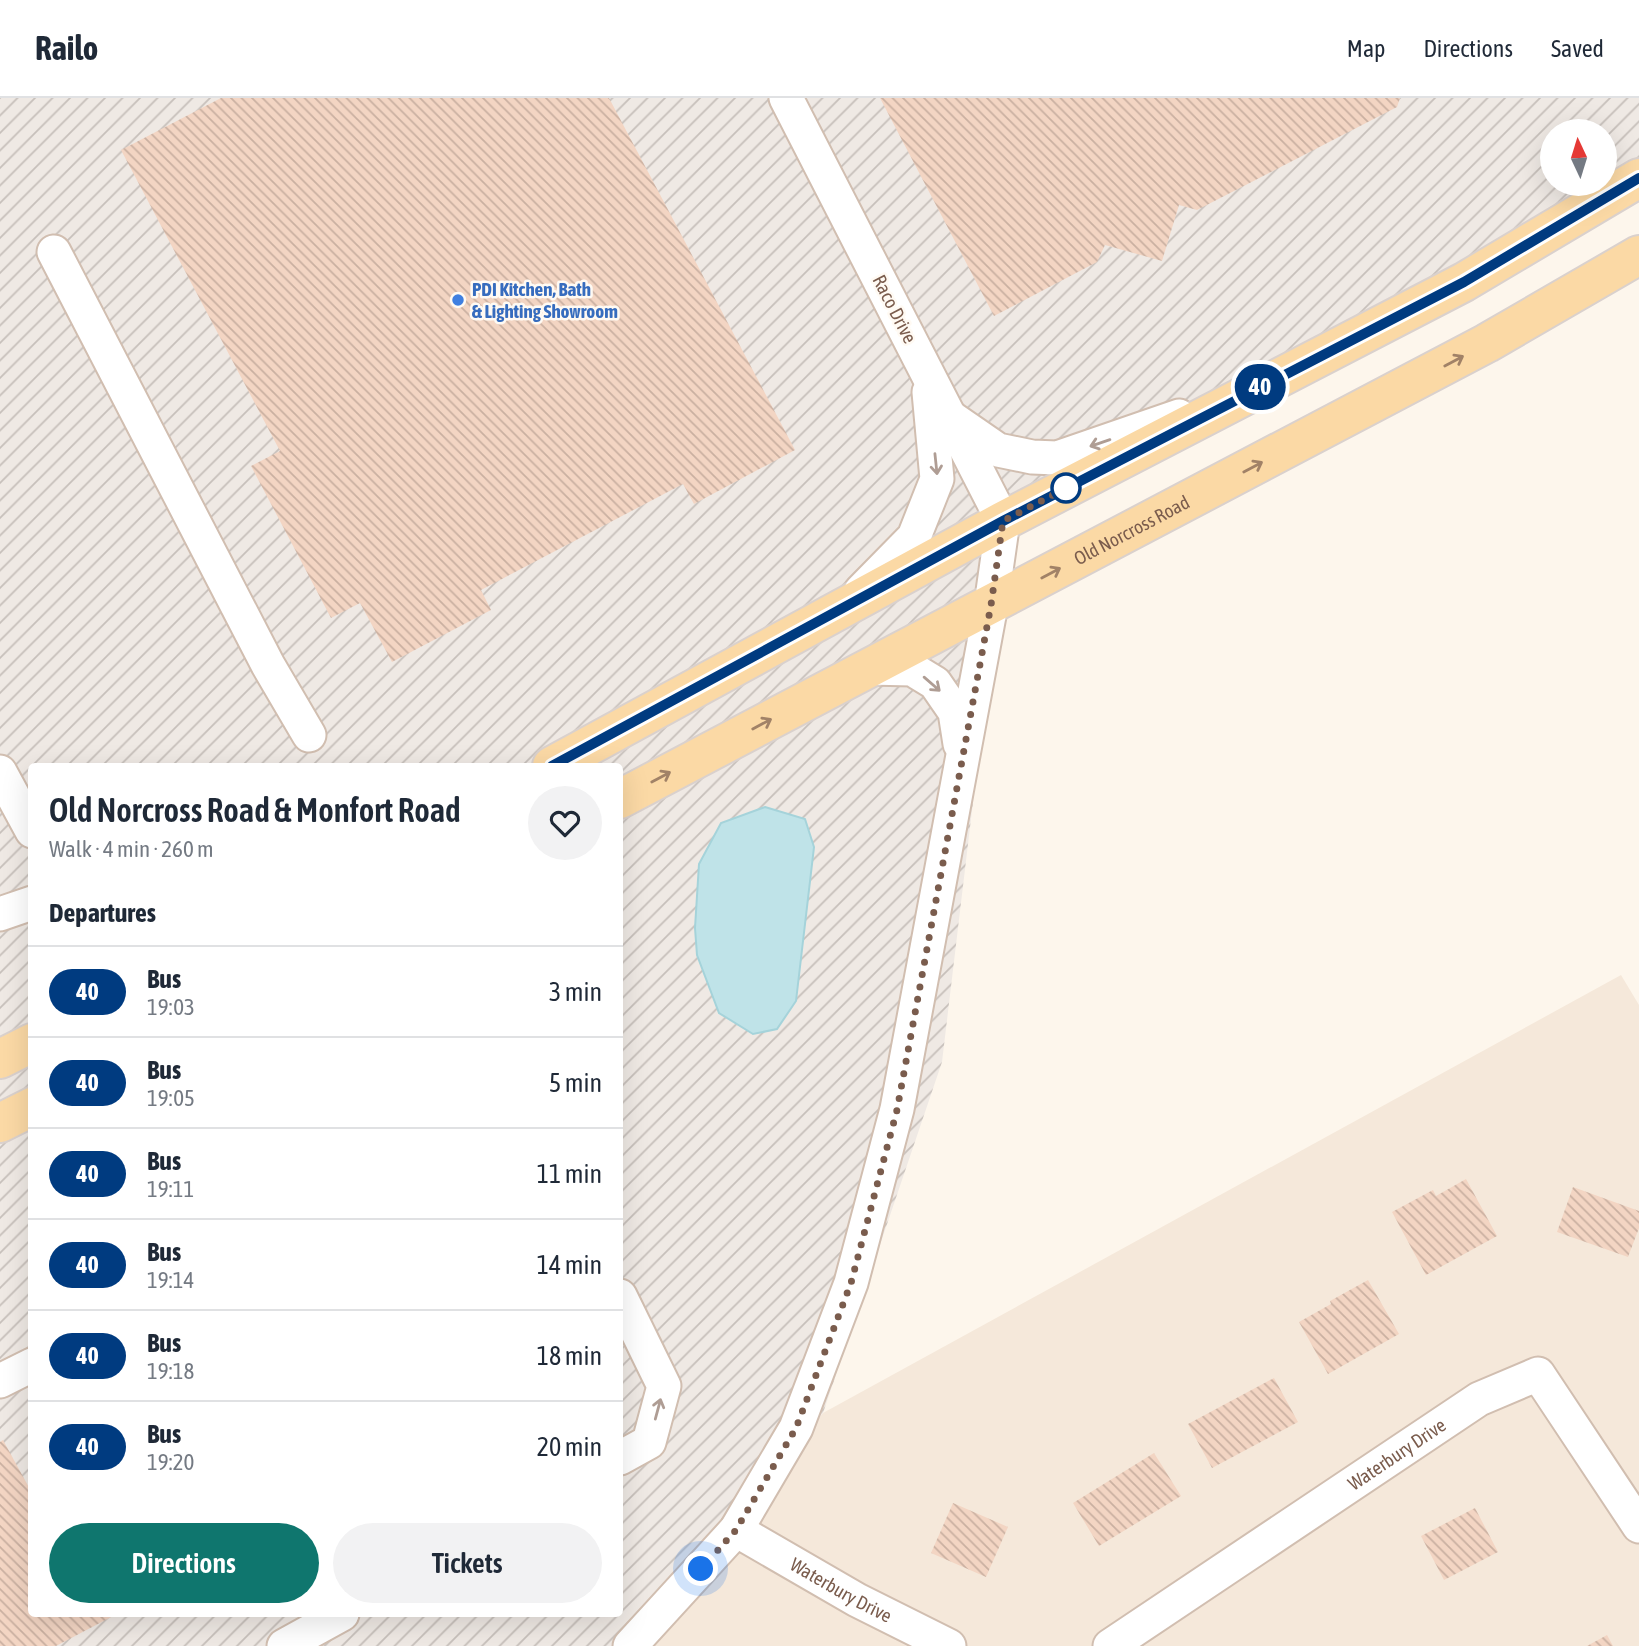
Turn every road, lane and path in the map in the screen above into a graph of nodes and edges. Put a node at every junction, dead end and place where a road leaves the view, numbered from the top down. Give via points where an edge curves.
1 (786, 98) edge
2 (1639, 178) edge
3 (54, 252) dead end
4 (1639, 256) edge
5 (926, 372) junction
6 (1257, 388) junction
7 (948, 415) junction
8 (1003, 521) junction
9 (850, 603) junction
10 (991, 605) junction
11 (868, 668) junction
12 (309, 735) dead end
13 (962, 753) junction
14 (557, 763) edge
15 (0, 772) edge
16 (623, 797) edge
17 (28, 824) edge
18 (28, 904) edge
19 (0, 914) edge
20 (28, 1044) edge
21 (0, 1059) edge
22 (28, 1109) edge
23 (0, 1123) edge
24 (623, 1302) edge
25 (28, 1367) edge
26 (0, 1381) edge
27 (623, 1456) edge
28 (1639, 1526) edge
29 (736, 1530) junction
30 (337, 1617) edge
31 (284, 1646) edge
32 (630, 1646) edge
33 (949, 1646) edge
34 (1110, 1646) edge

1 - 5 street, Raco Drive
2 - 6 main road via 1464,282
3 - 12 street via 268,665
10 -> 4 main road, Old Norcross Road via 1487,343
5 - 7 street, Raco Drive
5 -> 9 street via 937,479 914,537
6 -> 7 street via 1058,458 998,450
6 - 8 main road
7 - 8 street, Raco Drive
8 - 9 main road
8 - 10 street
9 - 14 main road
10 - 11 main road, Old Norcross Road
10 - 13 street
11 -> 13 street via 912,669 935,683 955,712
16 -> 11 main road, Old Norcross Road
13 - 29 street via 897,1110 851,1283 796,1428
15 - 17 street
18 - 19 street
20 - 21 main road
22 - 23 main road
27 -> 24 street via 649,1442 664,1386
25 - 26 street
28 - 34 street, Waterbury Drive via 1538,1374 1479,1399
29 - 32 street
29 - 33 street, Waterbury Drive via 857,1600
30 - 31 street

